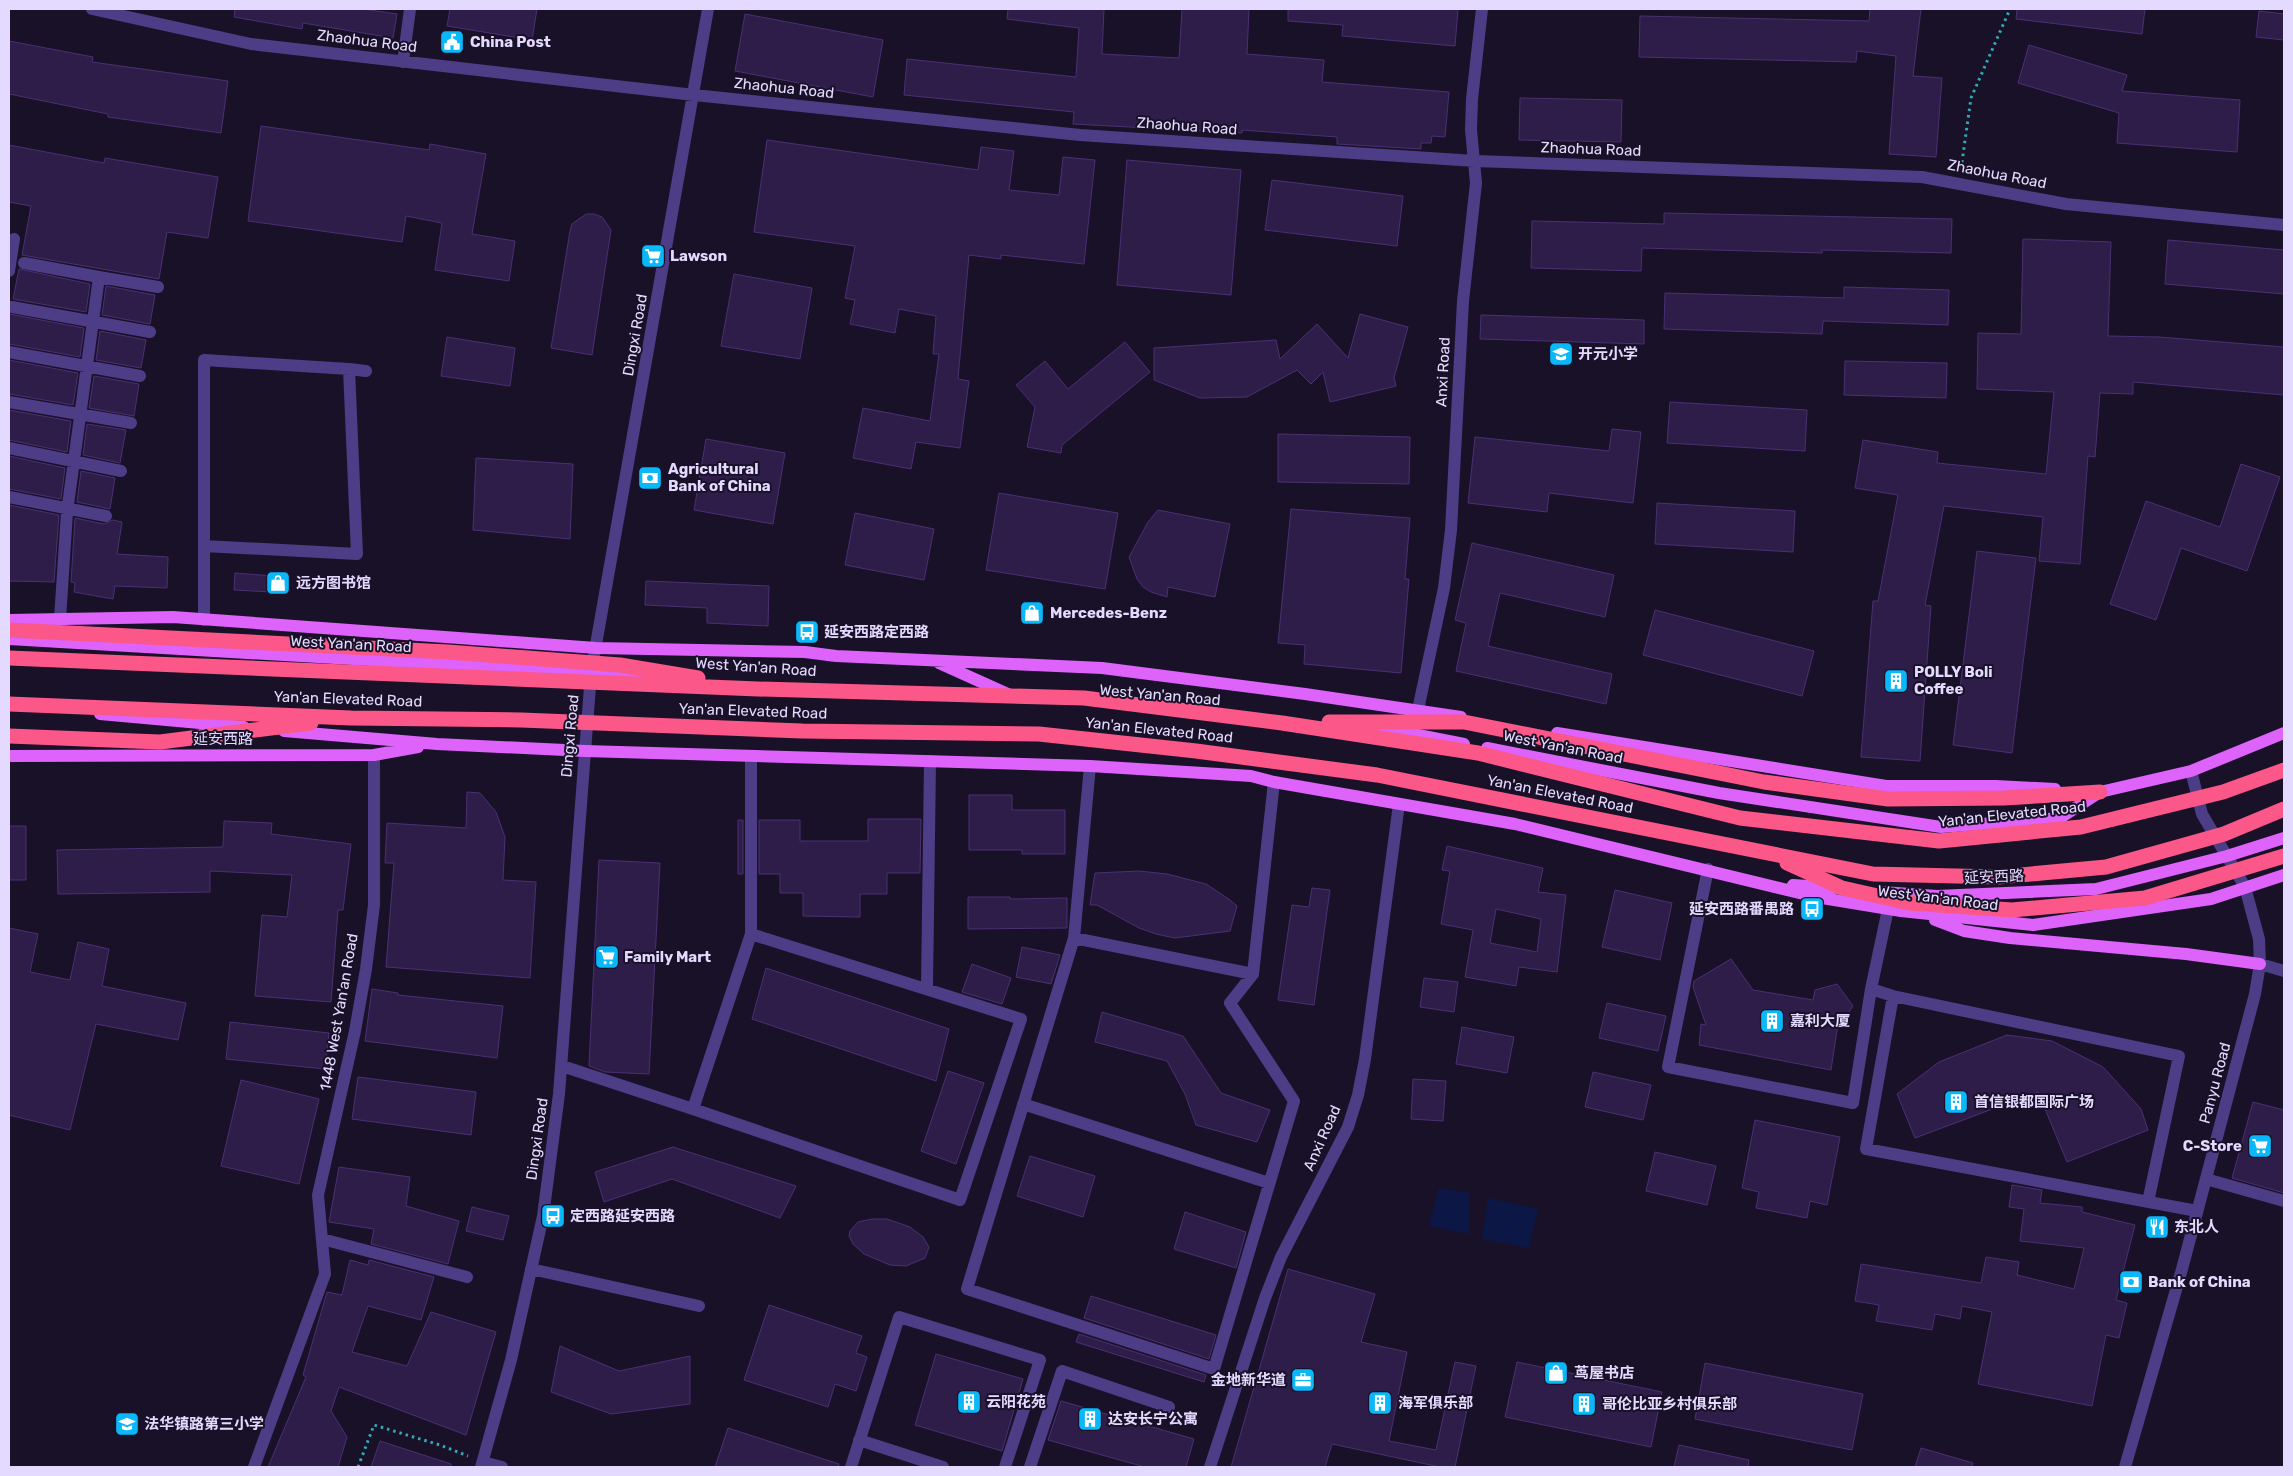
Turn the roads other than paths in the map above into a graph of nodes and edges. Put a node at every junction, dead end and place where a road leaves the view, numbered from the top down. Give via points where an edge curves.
1 (92, 9) edge
2 (410, 9) edge
3 (708, 9) edge
4 (1482, 9) edge
5 (402, 62) junction
6 (694, 95) junction
7 (1475, 161) junction
8 (2284, 225) edge
9 (14, 239) dead end
10 (24, 264) dead end
11 (9, 271) edge
12 (99, 277) junction
13 (158, 287) dead end
14 (12, 307) dead end
15 (92, 322) junction
16 (150, 332) dead end
17 (9, 352) edge
18 (87, 366) junction
19 (349, 369) junction
20 (366, 371) dead end
21 (140, 376) dead end
22 (9, 402) edge
23 (80, 415) junction
24 (131, 423) dead end
25 (9, 448) edge
26 (74, 462) junction
27 (121, 471) dead end
28 (9, 498) edge
29 (67, 508) junction
30 (106, 516) dead end
31 (204, 546) junction
32 (60, 619) junction
33 (9, 620) edge
34 (204, 620) junction
35 (9, 630) edge
36 (9, 639) edge
37 (596, 648) junction
38 (9, 658) edge
39 (933, 660) junction
40 (591, 673) junction
41 (758, 689) junction
42 (1024, 701) junction
43 (9, 705) edge
44 (1418, 710) junction
45 (351, 718) junction
46 (1282, 722) junction
47 (2284, 733) edge
48 (1413, 734) junction
49 (9, 736) edge
50 (437, 744) junction
51 (585, 751) junction
52 (374, 755) junction
53 (9, 756) edge
54 (751, 756) junction
55 (930, 761) junction
56 (1090, 766) junction
57 (2284, 770) edge
58 (2191, 771) junction
59 (1274, 782) junction
60 (2100, 792) junction
61 (1399, 804) junction
62 (2284, 809) edge
63 (2284, 838) edge
64 (1765, 853) junction
65 (2227, 856) junction
66 (2284, 856) edge
67 (1708, 869) junction
68 (2284, 874) edge
69 (1758, 882) junction
70 (2245, 887) junction
71 (1888, 909) junction
72 (1919, 913) junction
73 (751, 934) junction
74 (1074, 938) junction
75 (2260, 964) junction
76 (2284, 970) edge
77 (1253, 974) junction
78 (927, 988) junction
79 (1872, 989) junction
80 (1893, 996) junction
81 (562, 1066) junction
82 (1023, 1104) junction
83 (693, 1109) junction
84 (2206, 1179) junction
85 (1269, 1183) junction
86 (2284, 1201) edge
87 (2148, 1202) junction
88 (2197, 1211) junction
89 (322, 1239) junction
90 (532, 1269) junction
91 (466, 1277) dead end
92 (699, 1306) dead end
93 (1170, 1407) dead end
94 (859, 1440) junction
95 (482, 1465) edge
96 (254, 1467) edge
97 (502, 1467) edge
98 (851, 1467) edge
99 (943, 1467) edge
100 (1005, 1467) edge
101 (1030, 1467) edge
102 (1210, 1467) edge
103 (2125, 1467) edge

1 - 5 street, Zhaohua Road via 251,44
2 - 5 street
3 - 6 street, Dingxi Road
4 - 7 street, Anxi Road via 1472,99
5 - 6 street, Zhaohua Road
6 - 7 street, Zhaohua Road via 1080,135
6 - 37 street, Dingxi Road
7 - 8 street, Zhaohua Road via 1922,177 2066,204
7 - 44 street, Anxi Road via 1474,205 1463,301 1451,530 1444,588
9 - 11 street
10 - 12 street
12 - 13 street
12 - 15 street
14 - 15 street
15 - 16 street
15 - 18 street
17 - 18 street
18 - 21 street
18 - 23 street
19 - 20 street
19 - 31 street via 204,360
19 - 31 street via 357,554
22 - 23 street
23 - 24 street
23 - 26 street
25 - 26 street
26 - 27 street
26 - 29 street
28 - 29 street
29 - 30 street
29 - 32 street
31 - 34 street
32 - 33 main road
32 - 34 main road via 173,617
34 - 37 main road
35 - 41 highway via 438,651 620,664
36 - 40 main road, West Yan'an Road
37 - 39 main road via 805,652
37 - 40 street, Dingxi Road
38 - 41 highway, Yan'an Elevated Road
39 - 42 main road
39 - 44 main road via 1102,668
40 - 42 main road, West Yan'an Road
40 - 51 street, Dingxi Road
41 - 46 highway, Yan'an Elevated Road via 1084,698
42 - 48 main road, West Yan'an Road
43 - 45 highway, Yan'an Elevated Road
43 - 50 main road, West Yan'an Road
44 - 48 street, Anxi Road
44 - 60 main road via 1886,786 1996,786
45 - 49 highway via 160,742
45 - 64 highway, Yan'an Elevated Road via 521,720 802,731 1039,734 1377,775
46 - 57 highway, Yan'an Elevated Road via 1478,753 1740,818 1938,841 2081,827 2223,792
46 - 60 highway via 1464,722 1764,782 1888,799 2004,798
47 - 58 main road, West Yan'an Road
48 - 60 main road, West Yan'an Road via 1719,793 1941,827 2060,818
50 - 51 main road, West Yan'an Road
50 - 52 main road, 延安西路
51 - 54 main road, West Yan'an Road
51 - 81 street, Dingxi Road
52 - 53 main road, 延安西路
52 - 89 street, 1448 West Yan'an Road via 374,905 355,1031 318,1196
54 - 55 main road, West Yan'an Road
54 - 73 street
55 - 56 main road, West Yan'an Road
55 - 78 street
56 - 59 main road, West Yan'an Road via 1251,776
56 - 74 street
58 - 60 main road, West Yan'an Road
58 - 65 street, Panyu Road via 2202,814
59 - 61 main road, West Yan'an Road
59 - 77 street
61 - 67 main road, West Yan'an Road via 1515,824
61 - 102 street, Anxi Road via 1358,1095 1348,1127 1278,1265
62 - 64 highway, Yan'an Elevated Road via 2224,834 2106,867 1998,878 1873,874
63 - 65 main road
64 - 66 highway via 1842,888 1909,903 2012,910 2145,898
65 - 69 main road, 延安西路 via 2096,889 1937,896
65 - 70 street, Panyu Road
67 - 69 main road, West Yan'an Road
67 - 79 street via 1668,1067 1853,1103
68 - 70 main road, West Yan'an Road
69 - 71 main road, West Yan'an Road via 1816,897
70 - 72 main road, West Yan'an Road via 2212,900 2033,925
70 - 75 street, Panyu Road via 2259,939
71 - 72 main road, West Yan'an Road
71 - 79 street
72 - 75 main road via 1964,931 2010,938
73 - 78 street
73 - 83 street
74 - 77 street
74 - 82 street
75 - 76 street
75 - 84 street, Panyu Road
77 - 85 street via 1230,1002 1294,1101
78 - 83 street via 1021,1019 960,1200
79 - 80 street
80 - 87 street via 2179,1056
80 - 87 street via 1866,1149
81 - 83 street
81 - 90 street, Dingxi Road via 543,1216
82 - 85 street
82 - 85 street via 967,1289 1214,1369
84 - 86 street
84 - 88 street, Panyu Road
87 - 88 street
88 - 103 street, Panyu Road
89 - 91 street
89 - 96 street, 1448 West Yan'an Road via 325,1274
90 - 92 street
90 - 95 street, Dingxi Road
93 - 101 street via 1062,1371
94 - 98 street
94 - 99 street
94 - 100 street via 899,1317 1040,1360
95 - 97 street

